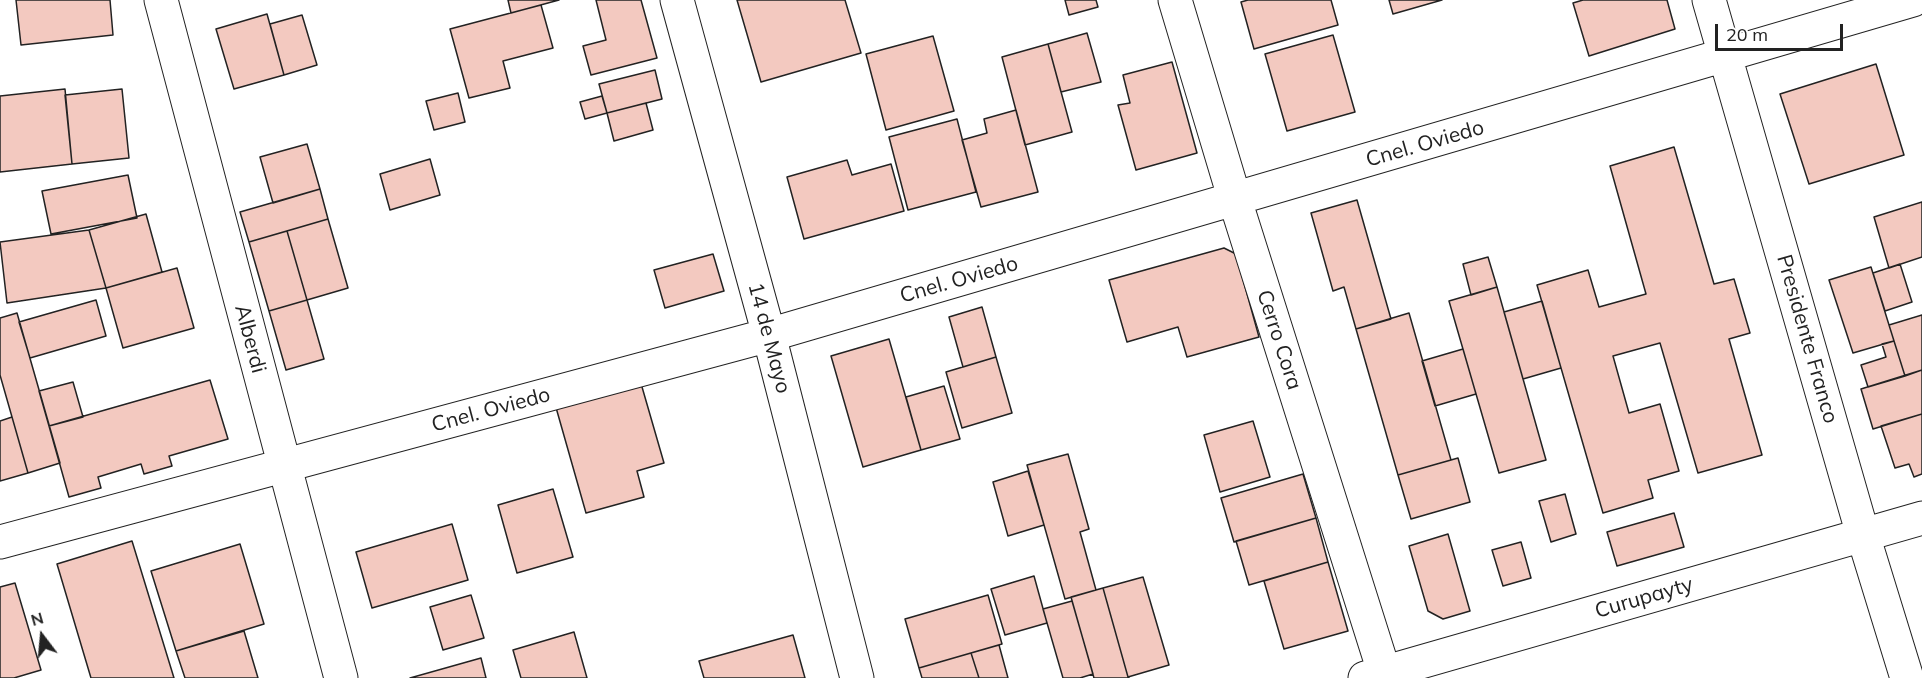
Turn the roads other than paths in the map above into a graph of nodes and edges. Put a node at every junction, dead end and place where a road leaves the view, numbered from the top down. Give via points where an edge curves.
1 (161, 0) edge
2 (676, 0) edge
3 (1175, 0) edge
4 (1709, 0) edge
5 (1912, 0) edge
6 (1725, 55) junction
7 (1234, 200) junction
8 (769, 335) junction
9 (284, 466) junction
10 (1922, 518) edge
11 (1863, 535) junction
12 (0, 542) edge
13 (1379, 676) edge
14 (340, 678) edge
15 (857, 678) edge
16 (1907, 678) edge

1 - 9 street, Alberdi
2 - 8 street, 14 de Mayo
3 - 7 street, Cerro Cora
4 - 6 street, Presidente Franco
5 - 6 street, Cnel. Oviedo
6 - 7 street, Cnel. Oviedo
6 - 11 street, Presidente Franco
7 - 8 street, Cnel. Oviedo
7 - 13 street, Cerro Cora
8 - 9 street, Cnel. Oviedo
8 - 15 street, 14 de Mayo
9 - 12 street, Cnel. Oviedo
9 - 14 street, Alberdi
10 - 11 street, Curupayty
11 - 13 street, Curupayty
11 - 16 street, Presidente Franco

